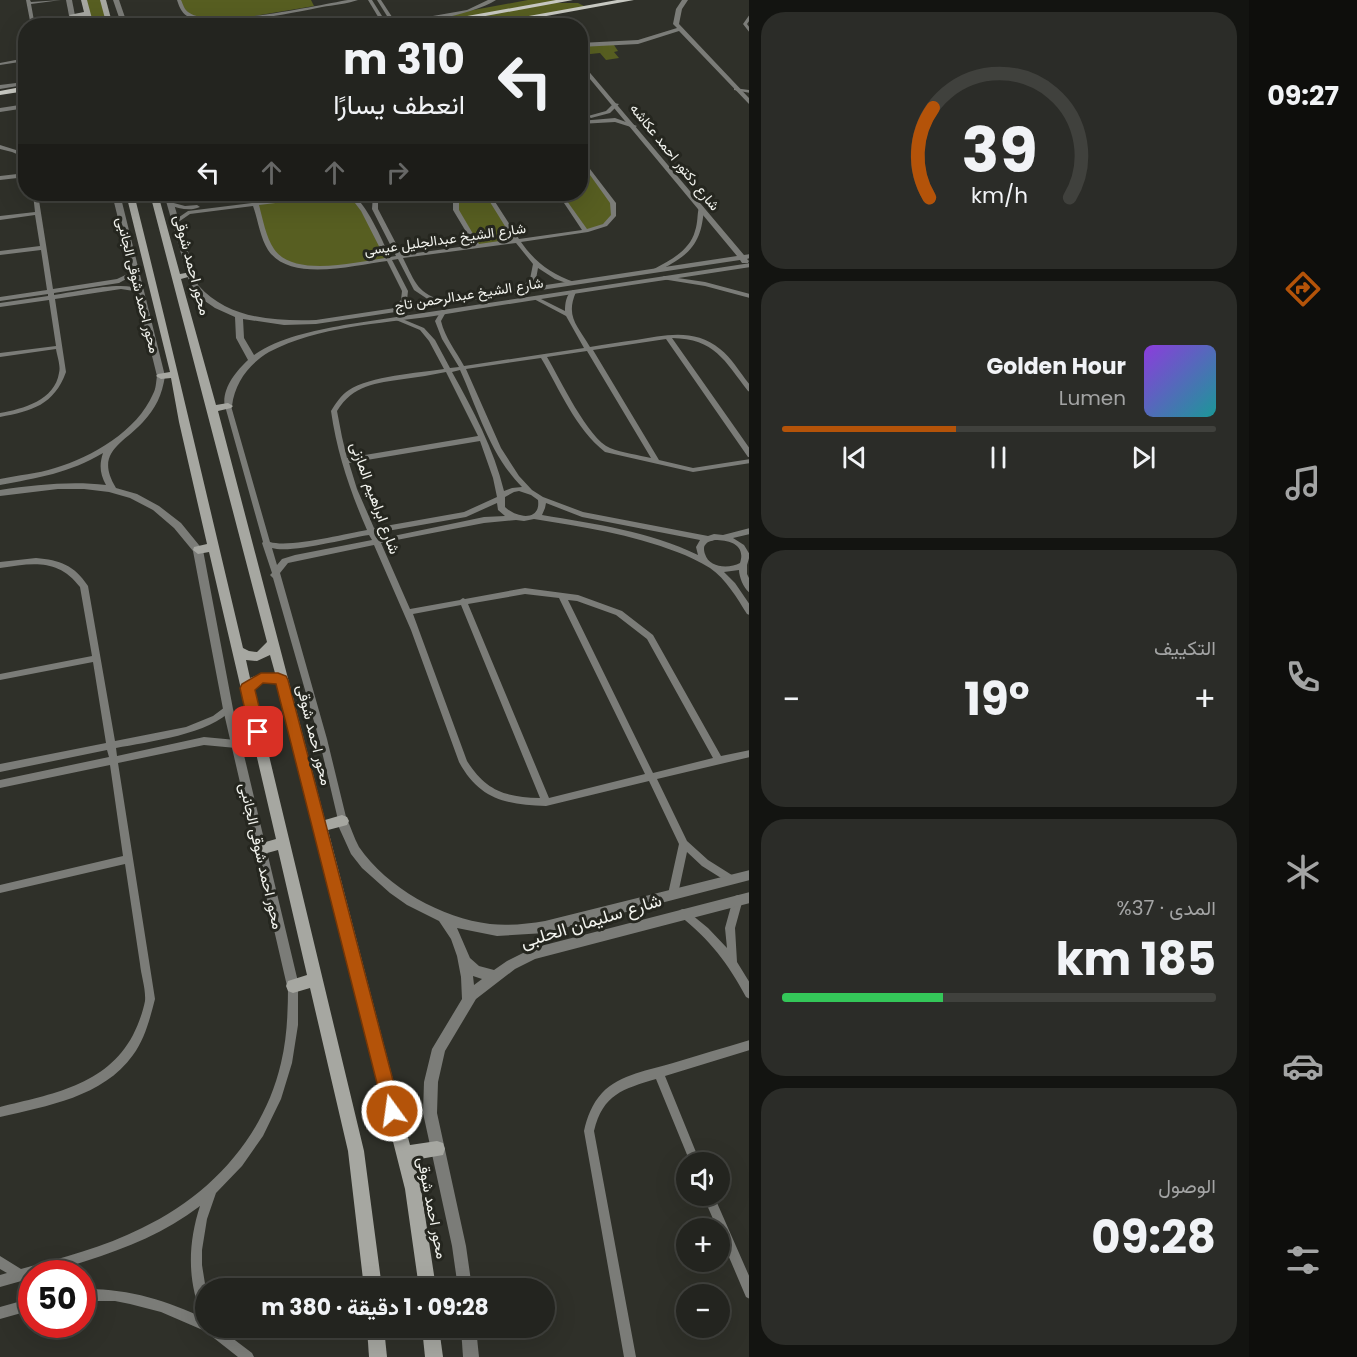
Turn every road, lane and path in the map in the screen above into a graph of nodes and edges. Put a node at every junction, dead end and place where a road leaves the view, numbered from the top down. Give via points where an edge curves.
1 (59, 0) edge
2 (69, 0) edge
3 (84, 0) edge
4 (103, 0) edge
5 (116, 0) edge
6 (179, 0) edge
7 (310, 0) edge
8 (356, 0) edge
9 (370, 0) edge
10 (380, 0) edge
11 (493, 0) edge
12 (569, 0) edge
13 (601, 0) edge
14 (630, 0) edge
15 (685, 0) edge
16 (29, 2) edge
17 (553, 3) junction
18 (611, 4) junction
19 (314, 6) junction
20 (585, 9) junction
21 (88, 14) junction
22 (72, 15) junction
23 (749, 17) edge
24 (32, 18) edge
25 (73, 18) edge
26 (89, 18) edge
27 (108, 18) edge
28 (122, 18) edge
29 (204, 18) edge
30 (243, 18) edge
31 (379, 18) edge
32 (391, 18) edge
33 (444, 18) joint
34 (527, 18) edge
35 (680, 29) junction
36 (749, 30) edge
37 (588, 45) edge
38 (18, 61) edge
39 (0, 64) edge
40 (588, 72) edge
41 (16, 85) dead end
42 (0, 87) edge
43 (736, 89) junction
44 (18, 90) edge
45 (749, 92) edge
46 (0, 93) edge
47 (18, 98) edge
48 (0, 101) edge
49 (749, 102) edge
50 (616, 104) junction
51 (18, 107) edge
52 (0, 110) edge
53 (588, 116) edge
54 (588, 122) edge
55 (634, 126) junction
56 (0, 147) edge
57 (18, 153) edge
58 (588, 169) edge
59 (18, 176) edge
60 (0, 178) edge
61 (36, 201) edge
62 (118, 201) edge
63 (132, 201) edge
64 (156, 201) edge
65 (169, 201) edge
66 (240, 201) edge
67 (245, 201) edge
68 (255, 201) edge
69 (356, 201) edge
70 (373, 201) edge
71 (456, 201) edge
72 (493, 201) edge
73 (565, 201) edge
74 (170, 204) junction
75 (701, 208) junction
76 (37, 213) junction
77 (0, 218) edge
78 (175, 222) junction
79 (586, 231) junction
80 (519, 241) junction
81 (478, 247) junction
82 (42, 248) junction
83 (0, 253) edge
84 (401, 258) junction
85 (389, 259) junction
86 (748, 262) edge
87 (535, 265) junction
88 (656, 270) junction
89 (136, 272) junction
90 (191, 275) junction
91 (176, 277) junction
92 (664, 278) junction
93 (573, 288) junction
94 (141, 290) junction
95 (520, 291) junction
96 (49, 295) junction
97 (749, 296) edge
98 (535, 298) junction
99 (0, 299) edge
100 (444, 303) junction
101 (0, 305) edge
102 (394, 310) junction
103 (443, 312) junction
104 (239, 314) junction
105 (568, 315) junction
106 (398, 319) junction
107 (666, 336) junction
108 (59, 347) junction
109 (586, 347) junction
110 (0, 355) edge
111 (543, 355) junction
112 (253, 361) junction
113 (462, 367) junction
114 (448, 369) junction
115 (175, 374) junction
116 (161, 376) junction
117 (749, 389) edge
118 (228, 406) junction
119 (211, 409) junction
120 (0, 415) edge
121 (482, 438) junction
122 (116, 440) junction
123 (749, 454) edge
124 (345, 461) junction
125 (749, 461) edge
126 (657, 462) junction
127 (74, 465) junction
128 (104, 469) junction
129 (0, 482) edge
130 (75, 484) junction
131 (112, 488) junction
132 (529, 490) junction
133 (0, 493) edge
134 (501, 498) junction
135 (542, 499) junction
136 (534, 516) junction
137 (515, 518) junction
138 (749, 531) edge
139 (370, 532) junction
140 (725, 537) junction
141 (708, 539) junction
142 (266, 543) junction
143 (375, 543) junction
144 (214, 547) junction
145 (198, 550) junction
146 (748, 555) edge
147 (0, 565) edge
148 (710, 565) junction
149 (743, 565) junction
150 (274, 575) junction
151 (749, 588) edge
152 (562, 596) junction
153 (463, 601) junction
154 (749, 610) edge
155 (408, 612) junction
156 (272, 644) junction
157 (239, 651) junction
158 (96, 658) junction
159 (0, 677) edge
160 (282, 680) junction
161 (247, 688) junction
162 (228, 709) junction
163 (236, 744) junction
164 (111, 745) junction
165 (749, 753) edge
166 (112, 759) junction
167 (718, 760) junction
168 (0, 768) edge
169 (652, 776) junction
170 (0, 784) edge
171 (546, 802) junction
172 (342, 821) junction
173 (319, 827) junction
174 (284, 843) junction
175 (684, 844) junction
176 (260, 849) junction
177 (128, 859) junction
178 (749, 875) edge
179 (732, 880) junction
180 (0, 890) edge
181 (673, 894) junction
182 (744, 898) edge
183 (683, 913) junction
184 (441, 915) junction
185 (465, 925) junction
186 (458, 941) junction
187 (466, 962) junction
188 (733, 962) junction
189 (494, 976) junction
190 (315, 980) junction
191 (293, 986) junction
192 (749, 992) edge
193 (468, 1000) junction
194 (749, 1045) edge
195 (658, 1072) junction
196 (0, 1112) edge
197 (437, 1149) junction
198 (691, 1152) edge
199 (404, 1154) junction
200 (212, 1188) junction
201 (713, 1206) edge
202 (64, 1260) edge
203 (0, 1262) edge
204 (18, 1274) edge
205 (18, 1276) edge
206 (197, 1278) edge
207 (372, 1278) edge
208 (426, 1278) edge
209 (463, 1278) edge
210 (0, 1281) edge
211 (749, 1291) edge
212 (96, 1294) edge
213 (18, 1308) edge
214 (0, 1313) edge
215 (195, 1319) edge
216 (224, 1338) edge
217 (377, 1338) edge
218 (432, 1338) edge
219 (470, 1338) edge
220 (248, 1357) edge
221 (378, 1357) edge
222 (434, 1357) edge
223 (471, 1357) edge
224 (630, 1357) edge
225 (638, 1357) edge

1 - 16 street
2 - 22 street
3 - 21 main road
4 - 27 main road
5 - 28 street
6 - 29 street via 187,14
7 - 19 street
8 - 19 street
9 - 31 street
10 - 32 street
11 - 33 street via 478,9
12 - 17 main road
13 - 18 main road
14 - 18 main road
15 - 35 street via 676,24
16 - 24 street
17 - 20 main road via 581,3
17 - 33 main road
18 - 20 main road
19 - 30 street
20 - 34 main road
21 - 22 main road
21 - 26 main road
22 - 25 street
23 - 36 street via 745,24
35 - 37 street via 638,42
35 - 43 street
38 - 39 street
40 - 50 street, شارع دكتور احمد عكاشه
41 - 42 street
43 - 45 street
43 - 49 street
44 - 46 main road
47 - 48 main road
50 - 53 street via 608,112
50 - 55 street, شارع دكتور احمد عكاشه
51 - 52 street
54 - 55 street via 605,120
55 - 75 street, شارع دكتور احمد عكاشه
56 - 57 street
58 - 79 street, شارع الشيخ عبدالجليل عيسى via 615,209 611,220
59 - 60 street
61 - 76 street
62 - 89 street, محور احمد شوقى الجانبى
63 - 115 main road
64 - 91 main road, محور احمد شوقى
65 - 74 street
66 - 74 street via 191,208
67 - 78 street via 188,213
68 - 85 street, شارع الشيخ عبدالجليل عيسى via 273,255 283,263 323,268
69 - 85 street
70 - 84 street
71 - 81 street via 456,210
72 - 80 street
73 - 79 street
74 - 78 street
75 - 86 street, شارع دكتور احمد عكاشه
75 - 88 street via 701,226 695,242
76 - 77 street
76 - 82 street
78 - 90 street
79 - 80 street, شارع الشيخ عبدالجليل عيسى
80 - 81 street, شارع الشيخ عبدالجليل عيسى
80 - 87 street
81 - 84 street, شارع الشيخ عبدالجليل عيسى
82 - 83 street
82 - 96 street
84 - 85 street, شارع الشيخ عبدالجليل عيسى
84 - 100 street via 416,289
85 - 102 street via 405,296
86 - 88 street, شارع الشيخ عبدالرحمن تاج
86 - 92 street, شارع الشيخ عبدالرحمن تاج
87 - 93 street
87 - 95 street via 533,279
88 - 93 street, شارع الشيخ عبدالرحمن تاج
89 - 94 street, محور احمد شوقى الجانبى
89 - 96 street via 119,281
90 - 91 main road
90 - 104 street via 206,299
91 - 119 main road, محور احمد شوقى
92 - 93 street, شارع الشيخ عبدالرحمن تاج
92 - 97 street
93 - 95 street, شارع الشيخ عبدالرحمن تاج
93 - 98 street, شارع الشيخ عبدالرحمن تاج
93 - 105 street
94 - 96 street via 121,287
94 - 116 street, محور احمد شوقى الجانبى
95 - 100 street, شارع الشيخ عبدالرحمن تاج
96 - 99 street
96 - 101 street
96 - 108 street
98 - 103 street, شارع الشيخ عبدالرحمن تاج
98 - 105 street
100 - 102 street, شارع الشيخ عبدالرحمن تاج
102 - 104 street, شارع الشيخ عبدالرحمن تاج via 300,323
102 - 106 street
103 - 106 street, شارع الشيخ عبدالرحمن تاج
103 - 113 street via 438,321 440,330
104 - 112 street via 240,338
105 - 109 street
106 - 112 street, شارع الشيخ عبدالرحمن تاج via 296,338
106 - 114 street via 428,334
107 - 109 street, شارع ابراهيم المازنى
107 - 117 street, شارع ابراهيم المازنى via 713,344
107 - 123 street
108 - 110 street
108 - 120 street via 63,372 54,392 28,409
109 - 111 street, شارع ابراهيم المازنى
109 - 126 street
111 - 113 street, شارع ابراهيم المازنى
111 - 126 street via 599,445 615,453
112 - 118 street, شارع الشيخ عبدالرحمن تاج via 236,378
113 - 114 street, شارع ابراهيم المازنى
113 - 132 street via 502,455
114 - 121 street
114 - 124 street, شارع ابراهيم المازنى via 365,384 344,395 334,411
115 - 116 main road
115 - 144 main road
116 - 122 street via 150,409
118 - 119 main road
118 - 142 street
119 - 156 main road, محور احمد شوقى
121 - 124 street
121 - 134 street
122 - 127 street
122 - 128 street via 107,452
124 - 139 street, شارع ابراهيم المازنى
125 - 126 street via 693,470
127 - 128 street
127 - 129 street
128 - 130 street
128 - 131 street
130 - 131 street
130 - 133 street
131 - 145 street via 159,509
132 - 134 street via 512,490
132 - 135 street
134 - 137 street via 501,508
134 - 139 street via 466,514
135 - 136 street via 542,509
135 - 141 street via 582,514
136 - 137 street
136 - 148 street via 647,536
137 - 143 street via 484,520
138 - 140 street
139 - 142 street via 293,546
139 - 143 street, شارع ابراهيم المازنى
140 - 141 street
140 - 146 street via 742,546
141 - 148 street via 700,552
142 - 150 street
143 - 150 street via 285,561
143 - 155 street, شارع ابراهيم المازنى
144 - 145 main road
144 - 157 main road
145 - 162 street, محور احمد شوقى الجانبى
146 - 149 street
147 - 158 street via 54,562 78,576 84,586
148 - 149 street via 733,569
148 - 154 street via 732,585
149 - 151 street
150 - 172 street
152 - 153 street via 525,591
152 - 167 street via 600,604 650,637
152 - 169 street
153 - 155 street
153 - 171 street
155 - 171 street, شارع ابراهيم المازنى via 469,773 486,790 503,798
156 - 157 main road via 265,654 255,657
156 - 160 main road, محور احمد شوقى
157 - 161 main road
158 - 159 street
158 - 164 street
160 - 161 main road via 261,678
160 - 173 main road, محور احمد شوقى
161 - 174 main road
162 - 163 street, محور احمد شوقى الجانبى
162 - 164 street via 187,730
163 - 166 street via 204,741
163 - 176 street, محور احمد شوقى الجانبى
164 - 166 street
164 - 168 street
165 - 167 street, شارع ابراهيم المازنى
166 - 170 street
166 - 177 street
167 - 169 street, شارع ابراهيم المازنى
169 - 171 street, شارع ابراهيم المازنى
169 - 175 street
172 - 173 main road
172 - 184 street, شارع سليمان الحلبى via 354,848 383,881
173 - 199 main road, محور احمد شوقى
174 - 176 main road
174 - 190 main road
175 - 179 street
175 - 181 street
176 - 191 street, محور احمد شوقى الجانبى
177 - 180 street
177 - 196 street via 150,999 134,1047 116,1068 93,1084 67,1095
178 - 179 street, شارع سليمان الحلبى
179 - 181 street, شارع سليمان الحلبى
181 - 185 street, شارع سليمان الحلبى via 534,928 483,929
182 - 183 street, شارع سليمان الحلبى
182 - 188 street via 730,928
183 - 188 street
183 - 189 street, شارع سليمان الحلبى via 533,954
184 - 185 street, شارع سليمان الحلبى
184 - 186 street
185 - 186 street
186 - 187 street
187 - 189 street
187 - 193 street
188 - 192 street
189 - 193 street, شارع سليمان الحلبى
190 - 191 main road
190 - 207 main road via 356,1151
191 - 200 street via 295,1019 281,1085 267,1119 246,1152
193 - 197 street, شارع سليمان الحلبى via 438,1049 431,1082 430,1113
194 - 195 street
195 - 198 street
195 - 224 street via 611,1090 593,1114 590,1131
197 - 199 main road
197 - 209 street
199 - 208 main road, محور احمد شوقى
200 - 202 street via 181,1213 147,1232
200 - 206 street via 195,1242
201 - 211 street
203 - 204 street
205 - 210 street
212 - 215 street via 136,1298
213 - 214 street
216 - 220 street
217 - 221 main road
218 - 222 main road
219 - 223 street
224 - 225 street

